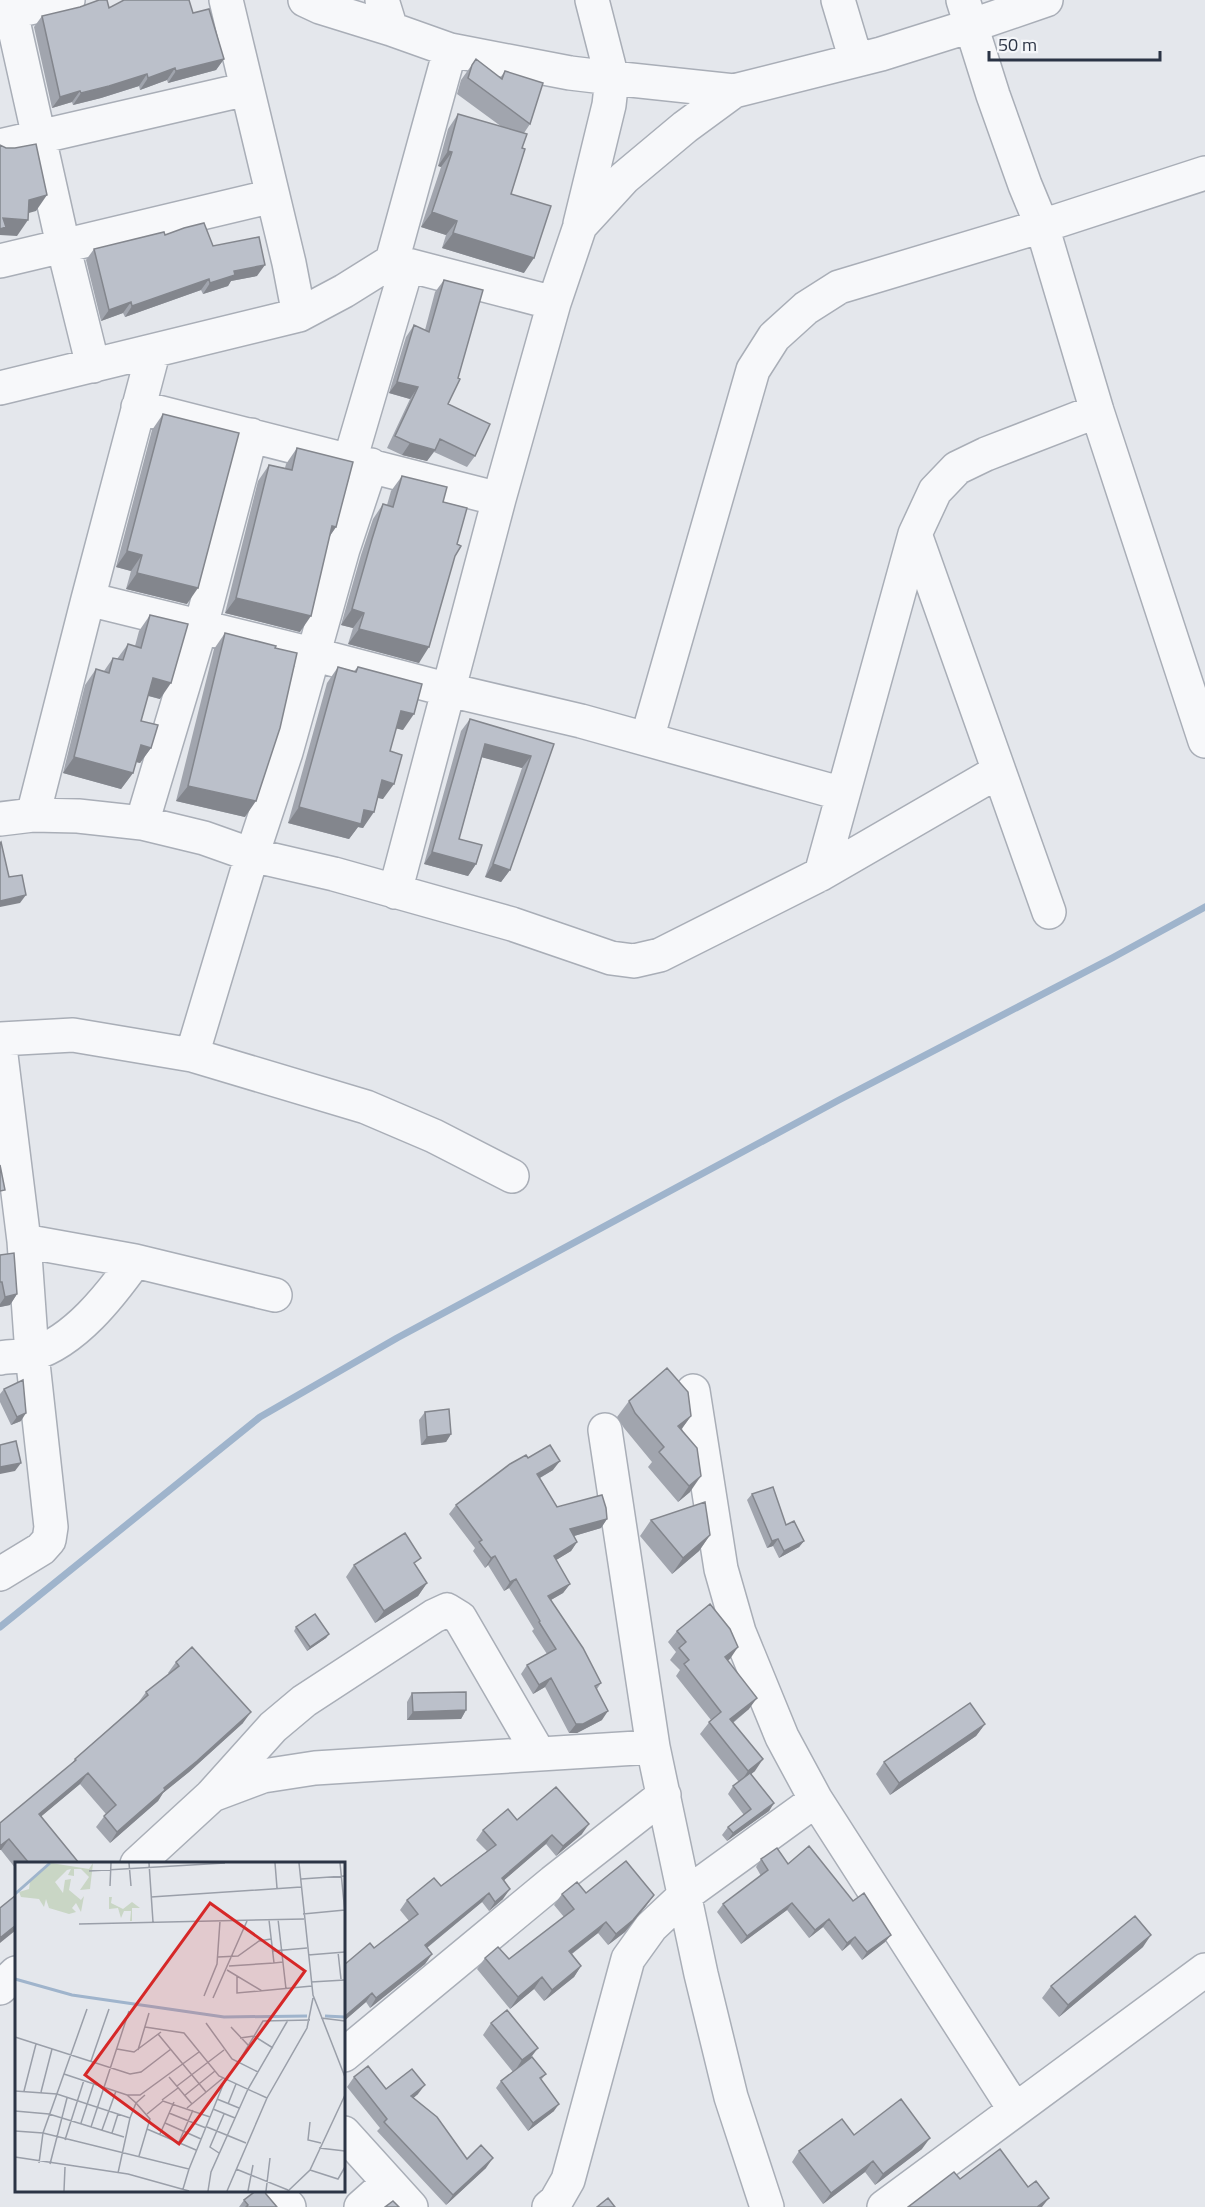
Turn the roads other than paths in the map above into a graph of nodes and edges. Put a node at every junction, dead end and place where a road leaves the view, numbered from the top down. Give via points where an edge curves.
1 (68, 0) edge
2 (226, 0) edge
3 (305, 0) edge
4 (592, 0) edge
5 (838, 0) edge
6 (1046, 0) edge
7 (6, 13) edge
8 (967, 13) edge
9 (387, 14) edge
10 (450, 50) junction
11 (856, 60) junction
12 (612, 78) junction
13 (247, 89) junction
14 (734, 91) junction
15 (39, 138) junction
16 (0, 146) edge
17 (1205, 173) edge
18 (273, 196) junction
19 (580, 226) junction
20 (1042, 226) junction
21 (63, 245) junction
22 (0, 261) edge
23 (399, 263) junction
24 (554, 303) junction
25 (299, 315) junction
26 (153, 352) junction
27 (93, 366) junction
28 (0, 388) edge
29 (138, 407) junction
30 (1097, 411) junction
31 (251, 435) junction
32 (361, 463) junction
33 (499, 499) junction
34 (915, 534) junction
35 (88, 599) junction
36 (201, 626) junction
37 (312, 654) junction
38 (449, 690) junction
39 (647, 739) junction
40 (1205, 741) edge
41 (999, 771) junction
42 (843, 794) junction
43 (10, 812) edge
44 (142, 823) junction
45 (252, 855) junction
46 (821, 874) junction
47 (395, 892) junction
48 (1049, 912) dead end
49 (0, 1040) edge
50 (0, 1047) edge
51 (192, 1055) junction
52 (512, 1176) dead end
53 (24, 1241) junction
54 (135, 1261) junction
55 (275, 1294) dead end
56 (32, 1354) junction
57 (0, 1358) edge
58 (693, 1391) dead end
59 (605, 1430) dead end
60 (0, 1574) edge
61 (653, 1747) junction
62 (539, 1754) junction
63 (664, 1795) junction
64 (211, 1796) junction
65 (816, 1800) junction
66 (138, 1862) edge
67 (685, 1895) junction
68 (1205, 1970) edge
69 (15, 1974) edge
70 (0, 1988) edge
71 (345, 2054) edge
72 (1015, 2110) junction
73 (345, 2134) edge
74 (388, 2183) junction
75 (276, 2192) edge
76 (289, 2207) edge
77 (361, 2207) edge
78 (411, 2207) edge
79 (549, 2207) edge
80 (767, 2207) edge
81 (884, 2207) edge

1 - 7 street
2 - 13 street
3 - 9 street via 320,7
4 - 12 street
5 - 11 street
6 - 8 street
7 - 15 street
8 - 11 street
8 - 20 street
9 - 10 street
10 - 12 street
10 - 23 street
11 - 14 street
12 - 14 street
12 - 19 street
13 - 15 street
13 - 18 street
14 - 19 street via 624,178
15 - 16 street
15 - 21 street
17 - 20 street
18 - 21 street
18 - 25 street
19 - 24 street
20 - 30 street
20 - 39 street via 839,287 806,308 774,337 753,370
21 - 22 street
21 - 27 street
23 - 24 street
23 - 25 street
23 - 32 street
24 - 33 street
25 - 26 street
26 - 27 street
26 - 29 street
27 - 28 street
29 - 31 street
29 - 35 street
30 - 34 street via 957,468 935,491
30 - 40 street
31 - 32 street
31 - 36 street
32 - 33 street
32 - 37 street via 343,549
33 - 38 street
34 - 41 street
34 - 42 street
35 - 36 street
35 - 43 street
36 - 37 street
36 - 44 street
37 - 38 street
37 - 45 street via 286,752
38 - 39 street
38 - 47 street
39 - 42 street
41 - 46 street
41 - 48 street
42 - 46 street
43 - 44 street
44 - 45 street
45 - 47 street
45 - 51 street
46 - 47 street via 660,955 634,961 611,958 512,924
49 - 51 street via 73,1035
50 - 53 street
51 - 52 street via 366,1107 435,1136
53 - 54 street
53 - 56 street
54 - 55 street
54 - 56 street via 108,1298 66,1336
56 - 57 street
56 - 60 street via 51,1527 49,1540 41,1549
58 - 65 street via 721,1569 733,1611 782,1737
59 - 61 street
61 - 62 street
61 - 63 street
62 - 64 street via 315,1768 263,1776
62 - 64 street via 460,1618 447,1610 304,1701 273,1727
63 - 67 street
63 - 71 street
64 - 66 street
65 - 67 street
65 - 72 street
67 - 79 street via 651,1927 628,1959 568,2180
67 - 80 street via 731,2097
68 - 72 street
69 - 70 street
72 - 81 street
73 - 74 street
74 - 77 street
74 - 78 street
75 - 76 street

